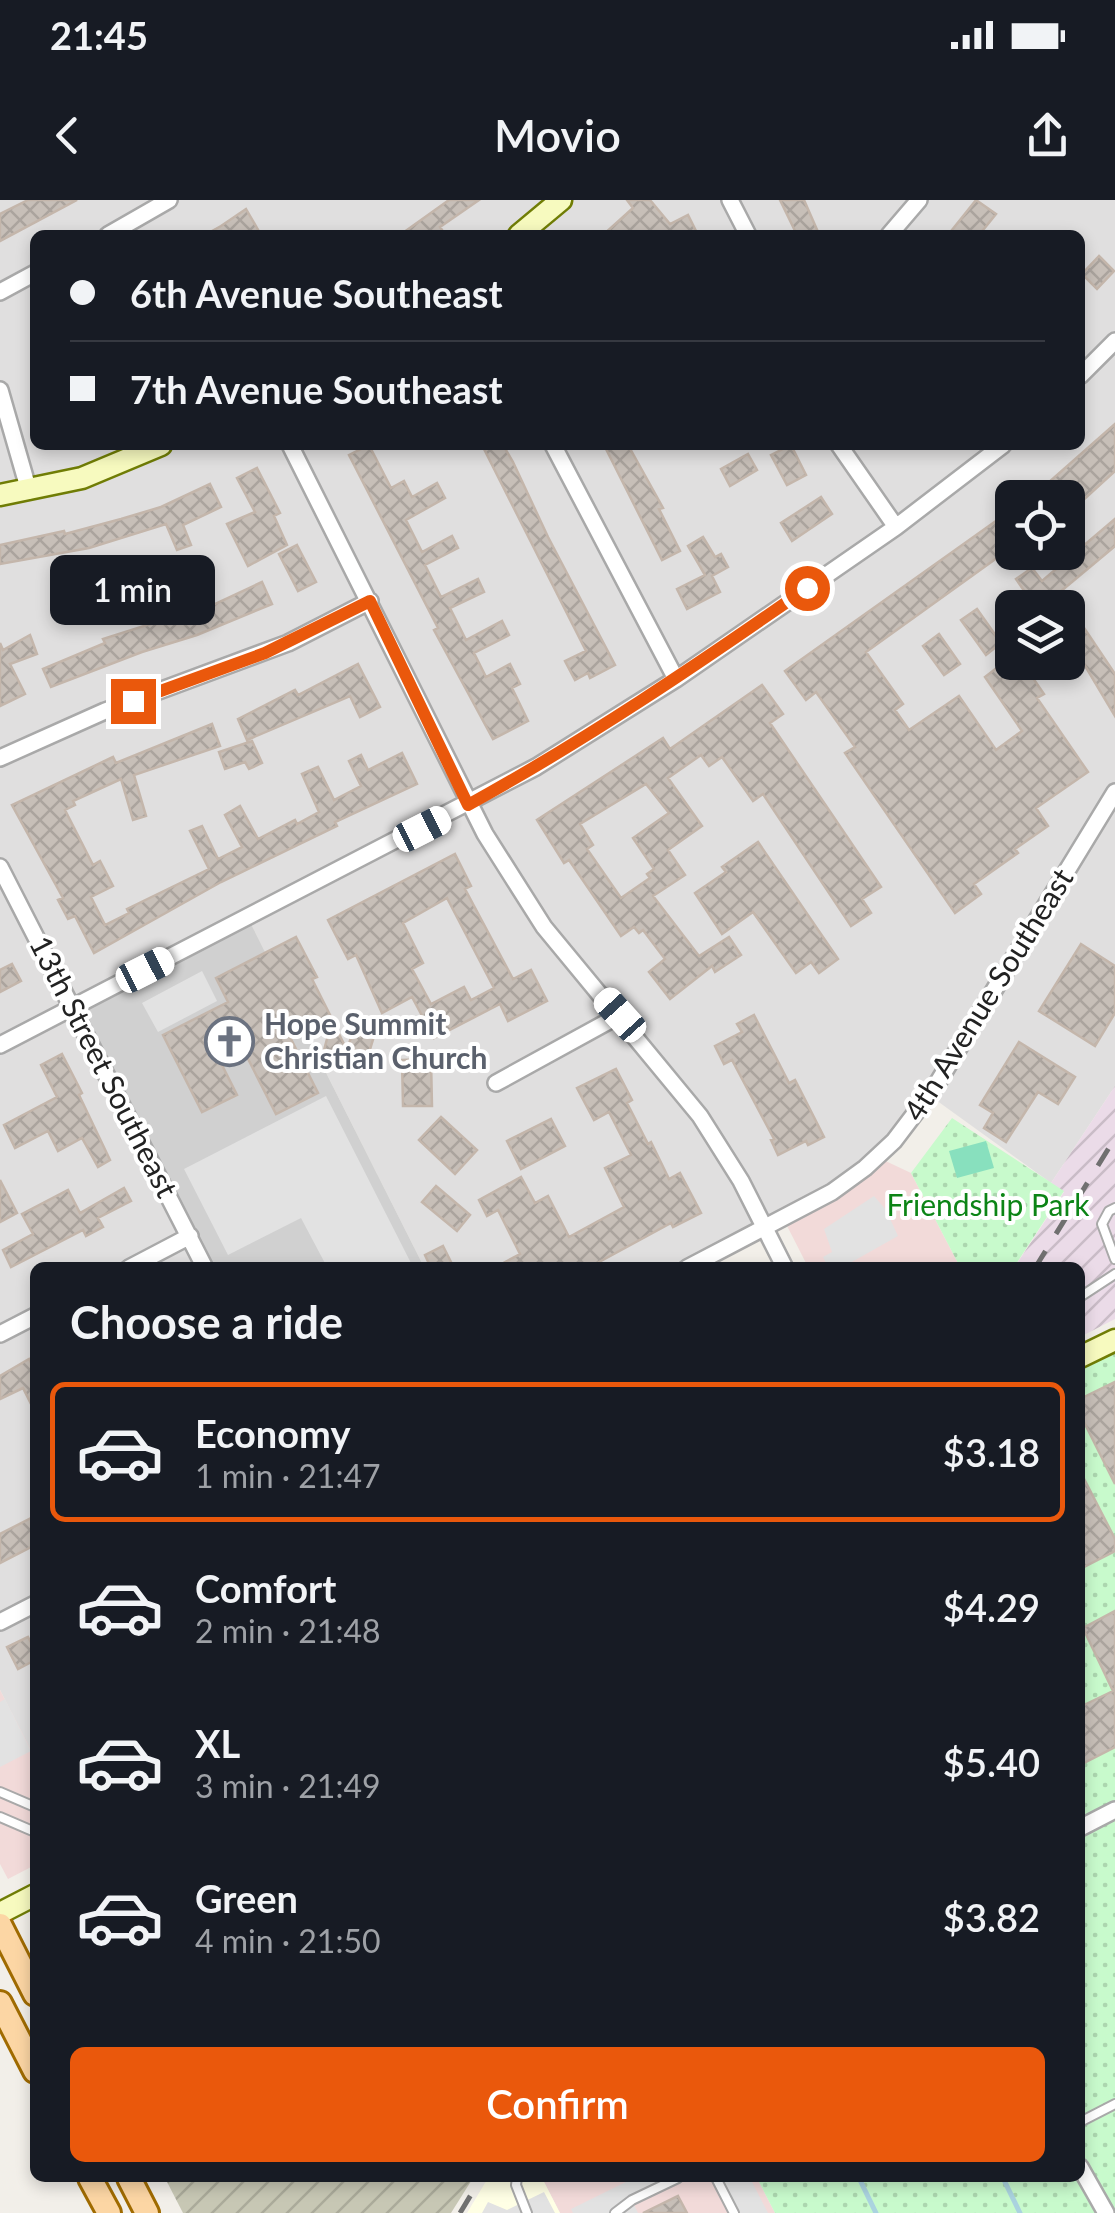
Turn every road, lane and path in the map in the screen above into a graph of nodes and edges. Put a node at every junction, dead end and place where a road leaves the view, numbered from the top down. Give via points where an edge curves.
1 (169, 200) edge
2 (561, 200) edge
3 (730, 200) edge
4 (919, 200) edge
5 (117, 230) edge
6 (525, 230) edge
7 (745, 230) edge
8 (893, 230) edge
9 (30, 276) edge
10 (0, 292) edge
11 (1115, 342) edge
12 (1085, 371) edge
13 (0, 390) edge
14 (150, 450) edge
15 (293, 450) edge
16 (556, 450) edge
17 (842, 450) edge
18 (996, 450) edge
19 (29, 490) junction
20 (0, 494) edge
21 (896, 527) junction
22 (370, 601) junction
23 (676, 679) junction
24 (0, 758) edge
25 (1115, 792) edge
26 (468, 805) junction
27 (0, 868) edge
28 (72, 1008) junction
29 (620, 1015) junction
30 (0, 1044) edge
31 (496, 1083) dead end
32 (1115, 1208) edge
33 (764, 1228) junction
34 (190, 1236) junction
35 (1115, 1259) edge
36 (140, 1262) edge
37 (203, 1262) edge
38 (699, 1262) edge
39 (782, 1262) edge
40 (1115, 1274) edge
41 (1085, 1294) edge
42 (30, 1319) edge
43 (0, 1334) edge
44 (1115, 1340) edge
45 (1085, 1355) edge
46 (30, 1607) edge
47 (0, 1622) edge
48 (0, 1792) edge
49 (30, 1805) edge
50 (1115, 1810) edge
51 (0, 1817) edge
52 (1085, 1825) edge
53 (30, 1830) edge
54 (30, 1898) edge
55 (0, 1913) edge
56 (0, 1924) edge
57 (30, 1984) edge
58 (0, 2004) edge
59 (30, 2061) edge
60 (1115, 2104) edge
61 (1085, 2119) edge
62 (1085, 2176) edge
63 (92, 2182) edge
64 (130, 2182) edge
65 (516, 2182) edge
66 (670, 2182) edge
67 (718, 2182) edge
68 (109, 2213) edge
69 (146, 2213) edge
70 (527, 2213) edge
71 (615, 2213) edge
72 (734, 2213) edge
73 (1106, 2213) edge

1 - 5 street
2 - 6 street
3 - 7 street
4 - 8 street
9 - 10 street
11 - 12 street
13 - 19 street
14 - 19 street via 82,478
15 - 22 street
16 - 23 street
17 - 21 street
18 - 21 street
19 - 20 street
21 - 23 street
22 - 24 street via 273,650
22 - 26 street
23 - 26 street
25 - 33 street, 4th Avenue Southeast via 913,1118 847,1182
26 - 28 street
26 - 29 street via 544,928
27 - 28 street, 13th Street Southeast
28 - 30 street
28 - 34 street, 13th Street Southeast
29 - 31 street
29 - 33 street via 700,1116
32 - 35 lane via 1102,1224
33 - 38 street, 4th Avenue Southeast
33 - 39 street
34 - 36 street
34 - 37 street, 13th Street Southeast
40 - 41 lane
42 - 43 street
44 - 45 street
46 - 47 street
48 - 49 lane
50 - 52 street
51 - 53 lane
54 - 55 street
56 - 57 main road
58 - 59 main road
60 - 61 lane
62 - 73 street
63 - 68 main road
64 - 69 main road
65 - 70 lane
66 - 71 lane
67 - 72 lane

